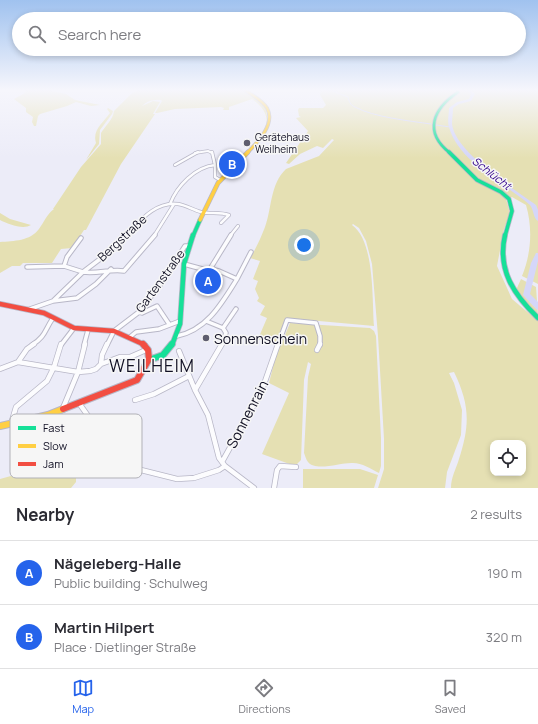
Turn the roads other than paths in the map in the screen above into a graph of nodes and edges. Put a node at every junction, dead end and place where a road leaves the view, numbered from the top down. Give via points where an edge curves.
1 (268, 113) edge
2 (435, 113) edge
3 (175, 165) dead end
4 (215, 165) junction
5 (220, 180) junction
6 (172, 204) junction
7 (204, 212) junction
8 (221, 222) dead end
9 (238, 226) dead end
10 (81, 238) dead end
11 (188, 246) junction
12 (251, 252) dead end
13 (184, 264) junction
14 (64, 266) junction
15 (27, 267) dead end
16 (111, 269) junction
17 (210, 269) junction
18 (83, 272) junction
19 (237, 279) junction
20 (53, 301) junction
21 (0, 304) edge
22 (236, 309) dead end
23 (28, 310) junction
24 (139, 312) junction
25 (53, 318) junction
26 (538, 318) edge
27 (180, 321) junction
28 (206, 322) junction
29 (169, 324) junction
30 (74, 328) junction
31 (223, 328) junction
32 (88, 330) junction
33 (114, 331) junction
34 (178, 336) junction
35 (130, 337) junction
36 (148, 349) junction
37 (317, 350) dead end
38 (178, 351) dead end
39 (149, 360) junction
40 (18, 362) junction
41 (101, 364) junction
42 (54, 367) junction
43 (0, 368) edge
44 (78, 372) junction
45 (188, 376) junction
46 (195, 390) junction
47 (135, 400) dead end
48 (81, 402) junction
49 (62, 410) junction
50 (14, 414) edge
51 (50, 414) edge
52 (87, 414) edge
53 (10, 424) edge
54 (0, 426) edge
55 (224, 464) junction
56 (296, 467) dead end
57 (142, 470) edge
58 (254, 488) edge
59 (274, 488) edge

1 - 5 street via 267,129
2 - 26 street via 434,128 442,146 458,159 468,172 510,201 512,214 504,233 502,267 517,299
3 - 4 street via 190,156 206,151 212,152
4 - 5 street via 215,177
4 - 6 street via 208,165 199,170 182,186
5 - 7 street
6 - 7 street
6 - 16 street via 158,232 124,271
6 - 18 street, Bergstraße via 145,215
7 - 8 street via 229,216
7 - 11 street
9 - 17 street
10 - 14 street via 67,257
11 - 13 street
11 - 24 street, Gartenstraße via 185,246
12 - 19 street
13 - 17 street
13 - 27 street
14 - 15 street
14 - 18 street
16 - 18 street
16 - 20 street via 77,298
17 - 19 street via 219,270
18 - 20 street, Bergstraße
19 - 28 street
20 - 23 street
21 - 23 street
22 - 31 street
23 - 25 street via 44,313
24 - 29 street via 157,306
24 - 33 street, Gartenstraße
25 - 30 street
25 - 40 street via 43,338 27,349
27 - 29 street
27 - 34 street
28 - 31 street
28 - 34 street via 190,334
29 - 35 street via 159,329 136,332
30 - 32 street
30 - 42 street via 60,348
31 - 46 street via 226,333 220,351
32 - 33 street
32 - 44 street
33 - 35 street
33 - 41 street via 102,355
34 - 39 street via 163,355
35 - 36 street
36 - 39 street
36 - 41 street via 130,357 120,357
37 - 55 street, Sonnenrain via 321,338 316,323 287,320 262,390
38 - 45 street
39 - 48 street via 137,380
40 - 42 street
40 - 43 street
41 - 44 street via 96,369
42 - 44 street
42 - 50 street via 47,381 16,407
44 - 49 street
45 - 46 street
45 - 47 street via 154,394
46 - 55 street via 208,415 219,458
48 - 49 street
48 - 52 street
49 - 51 street
53 - 54 street
55 - 57 street via 219,470 194,478 177,479
55 - 58 street
56 - 59 street via 280,466

